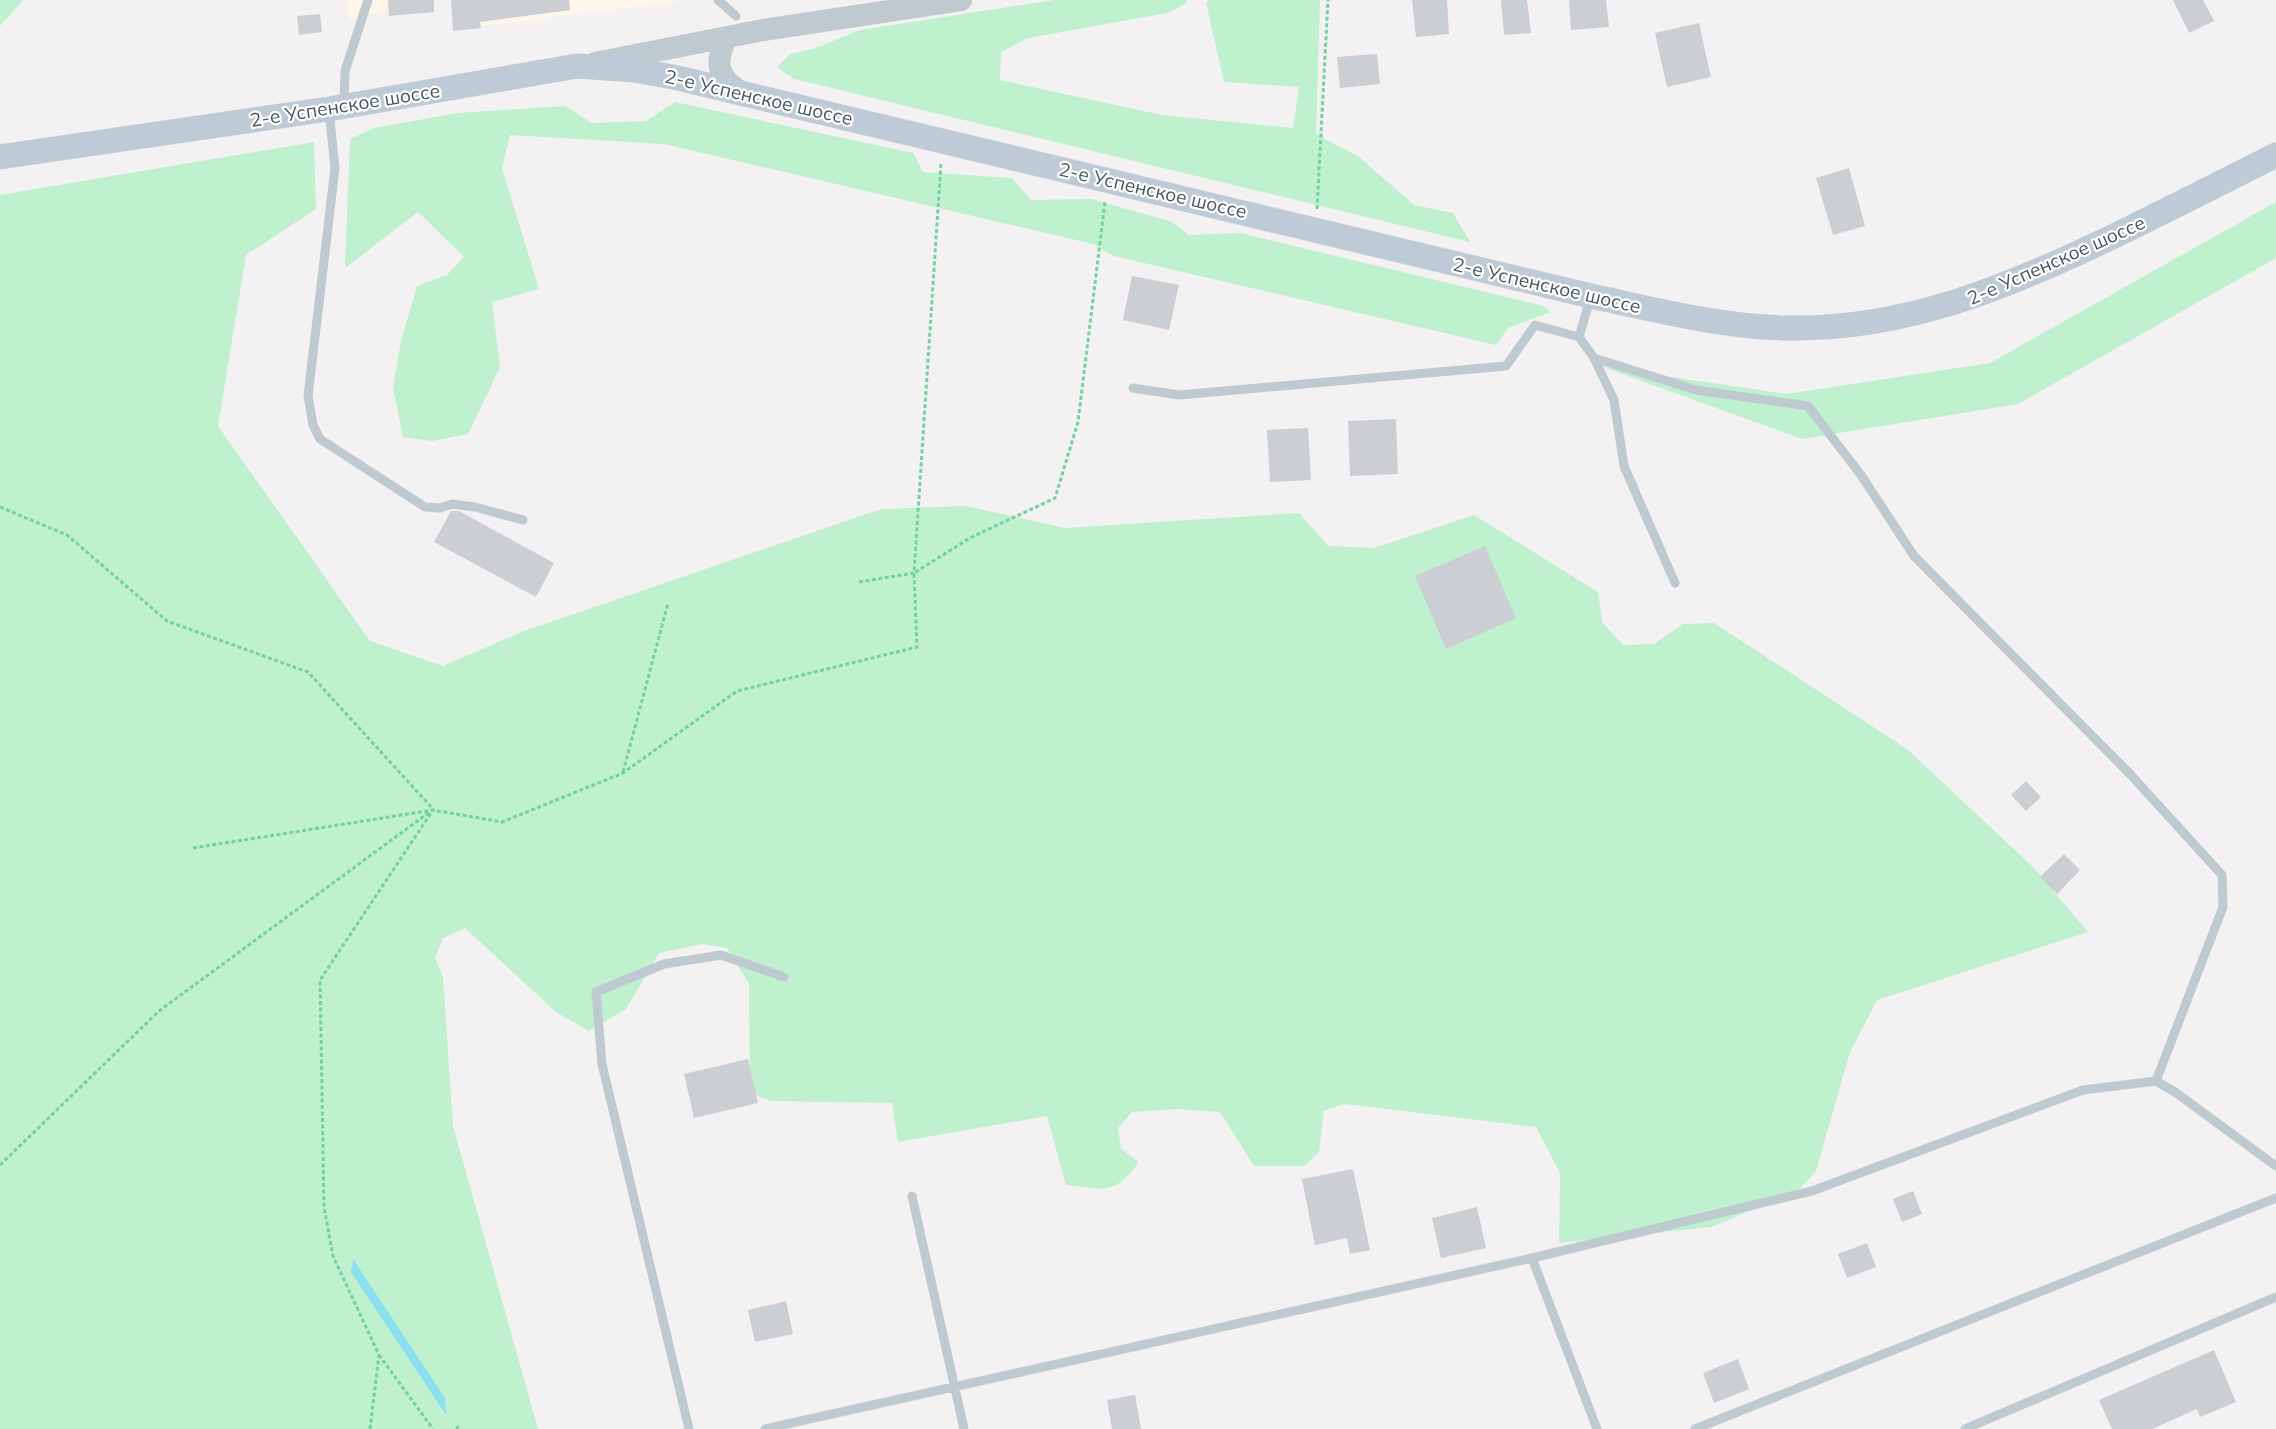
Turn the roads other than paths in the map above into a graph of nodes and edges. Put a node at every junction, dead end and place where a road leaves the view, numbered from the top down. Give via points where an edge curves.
1 (368, 0) edge
2 (718, 0) edge
3 (961, 0) edge
4 (736, 16) dead end
5 (727, 37) junction
6 (577, 66) junction
7 (745, 94) junction
8 (336, 108) junction
9 (2276, 155) edge
10 (0, 157) edge
11 (1591, 296) junction
12 (1578, 337) junction
13 (1594, 358) junction
14 (1133, 388) dead end
15 (523, 520) dead end
16 (1675, 583) dead end
17 (784, 977) dead end
18 (2156, 1081) junction
19 (2276, 1166) edge
20 (912, 1196) dead end
21 (2276, 1198) edge
22 (1532, 1258) junction
23 (2276, 1297) edge
24 (954, 1387) junction
25 (689, 1429) edge
26 (765, 1429) edge
27 (964, 1429) edge
28 (1597, 1429) edge
29 (1696, 1429) edge
30 (1965, 1429) edge

1 - 8 lane
2 - 4 lane
3 - 5 street
5 - 6 street
5 - 7 street via 719,58 720,71 733,88
6 - 7 main road, 2-е Успенское шоссе via 645,72
6 - 8 main road, 2-е Успенское шоссе
7 - 11 main road, 2-е Успенское шоссе
8 - 10 main road, 2-е Успенское шоссе
8 - 15 lane via 335,168 308,396 313,425 320,439 425,507 440,508 452,504 475,507
9 - 11 main road, 2-е Успенское шоссе via 2055,264 1976,296 1911,315 1845,326 1763,327 1708,321
11 - 12 lane
12 - 13 lane
12 - 14 lane via 1535,326 1506,366 1179,395
13 - 16 lane via 1614,400 1624,466
13 - 18 lane via 1696,390 1808,406 1861,475 1914,556 2130,774 2222,875 2223,907
17 - 25 lane via 721,955 664,964 596,992 602,1064
18 - 19 lane
18 - 22 lane via 2083,1090 1812,1191
20 - 24 lane
21 - 29 lane
22 - 24 lane
22 - 28 lane
23 - 30 lane
24 - 26 lane
24 - 27 lane

